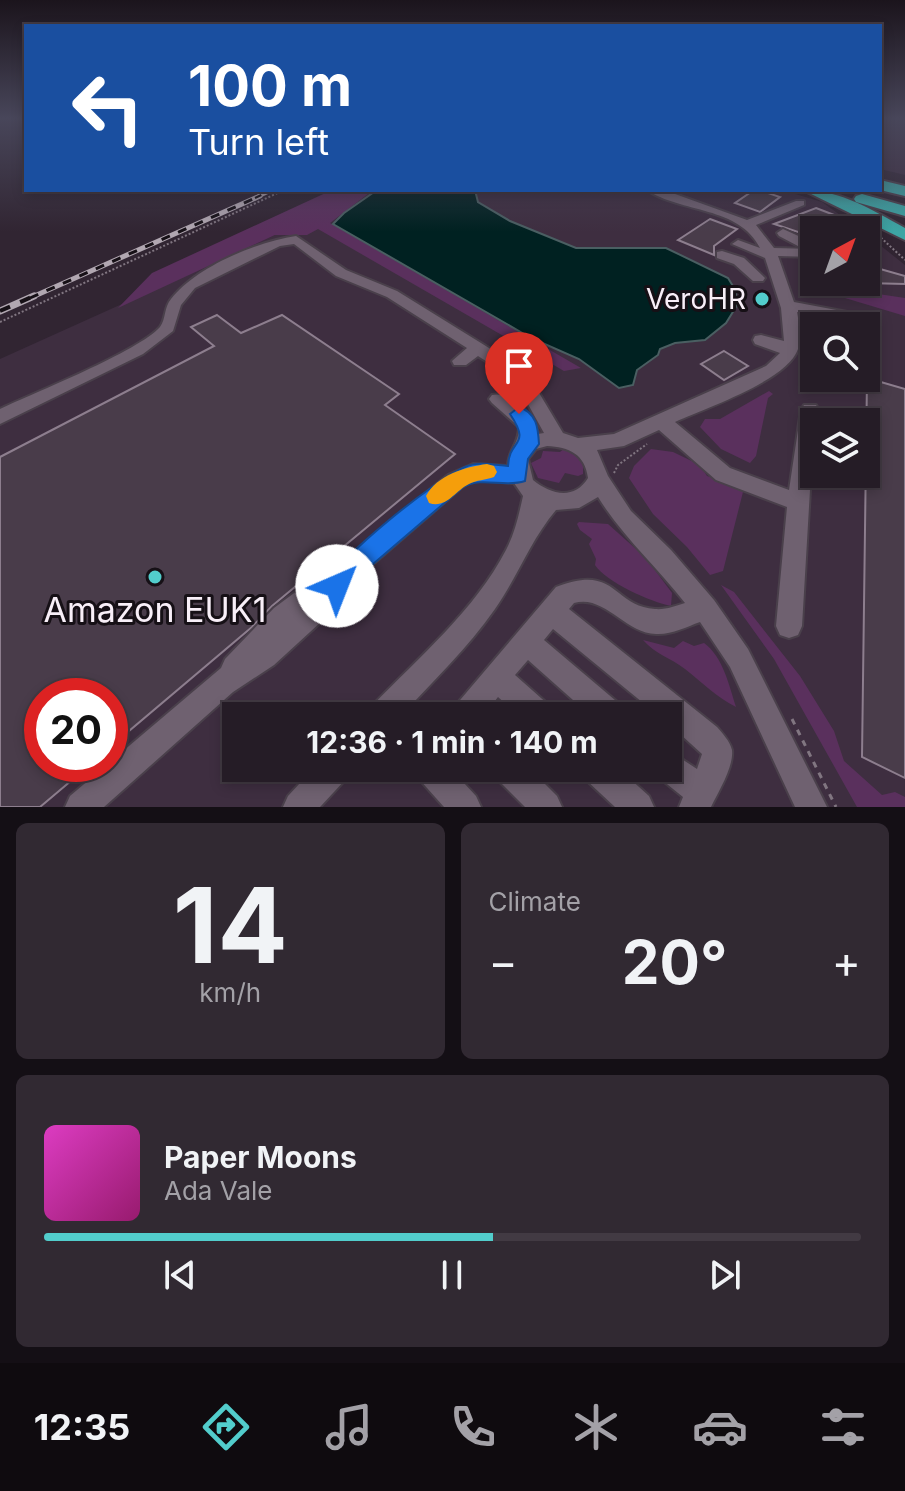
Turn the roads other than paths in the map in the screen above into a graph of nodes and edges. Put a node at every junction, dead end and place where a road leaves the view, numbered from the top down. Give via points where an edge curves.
1 (882, 185) edge
2 (905, 191) edge
3 (659, 192) edge
4 (839, 192) edge
5 (857, 192) edge
6 (806, 196) edge
7 (905, 208) edge
8 (730, 215) junction
9 (767, 216) junction
10 (747, 224) junction
11 (783, 233) dead end
12 (905, 235) edge
13 (800, 241) edge
14 (302, 243) junction
15 (738, 244) dead end
16 (800, 247) edge
17 (763, 252) junction
18 (722, 255) dead end
19 (739, 261) junction
20 (352, 278) junction
21 (758, 278) dead end
22 (335, 286) dead end
23 (377, 288) junction
24 (789, 306) junction
25 (824, 312) edge
26 (761, 340) dead end
27 (478, 348) junction
28 (789, 350) junction
29 (460, 361) dead end
30 (498, 399) dead end
31 (0, 417) edge
32 (661, 421) junction
33 (556, 438) junction
34 (617, 441) junction
35 (529, 444) junction
36 (578, 445) junction
37 (597, 471) junction
38 (518, 475) junction
39 (800, 487) edge
40 (542, 498) junction
41 (583, 498) junction
42 (798, 502) junction
43 (623, 518) junction
44 (705, 608) junction
45 (551, 611) junction
46 (789, 626) dead end
47 (526, 642) junction
48 (497, 677) junction
49 (395, 702) edge
50 (476, 702) edge
51 (525, 702) edge
52 (596, 702) edge
53 (682, 781) edge
54 (322, 782) edge
55 (443, 782) edge
56 (522, 782) edge
57 (611, 782) edge
58 (698, 800) edge
59 (81, 807) edge
60 (299, 807) edge
61 (465, 807) edge
62 (546, 807) edge
63 (638, 807) edge
64 (811, 807) edge

1 - 2 highway
3 - 8 street
4 - 7 highway
5 - 7 highway
6 - 9 street
6 - 12 highway via 857,209
8 - 9 street
8 - 10 street
9 - 10 street
10 - 17 street via 757,232
11 - 13 street
14 - 20 street
14 - 23 street via 335,255
14 - 31 street via 277,243 206,275 174,304 168,328 137,350
15 - 17 street
16 - 17 street
17 - 19 street
17 - 24 street
18 - 19 street
19 - 21 street
20 - 22 street
20 - 23 street
23 - 27 street
24 - 25 street
24 - 28 street via 794,330
26 - 28 street
27 - 29 street
27 - 33 street via 525,381
28 - 32 street via 772,370
30 - 35 street via 528,424
32 - 34 street
32 - 42 street via 723,474
33 - 35 street
33 - 36 street
34 - 36 street
34 - 37 street
35 - 38 street via 518,457
36 - 37 street
37 - 41 street via 591,493
37 - 43 street
38 - 40 street
38 - 59 street via 465,475 350,569 325,602 265,656 223,682
39 - 42 street
40 - 41 street
40 - 49 street via 517,555 488,599
41 - 43 street
42 - 46 street
43 - 44 street
44 - 45 street via 654,623 594,589 578,587
44 - 64 street via 739,658
45 - 47 street
45 - 58 street via 707,737 717,750
47 - 48 street
47 - 52 street
48 - 50 street
48 - 51 street
53 - 58 street
54 - 60 street
55 - 61 street
56 - 62 street
57 - 63 street

